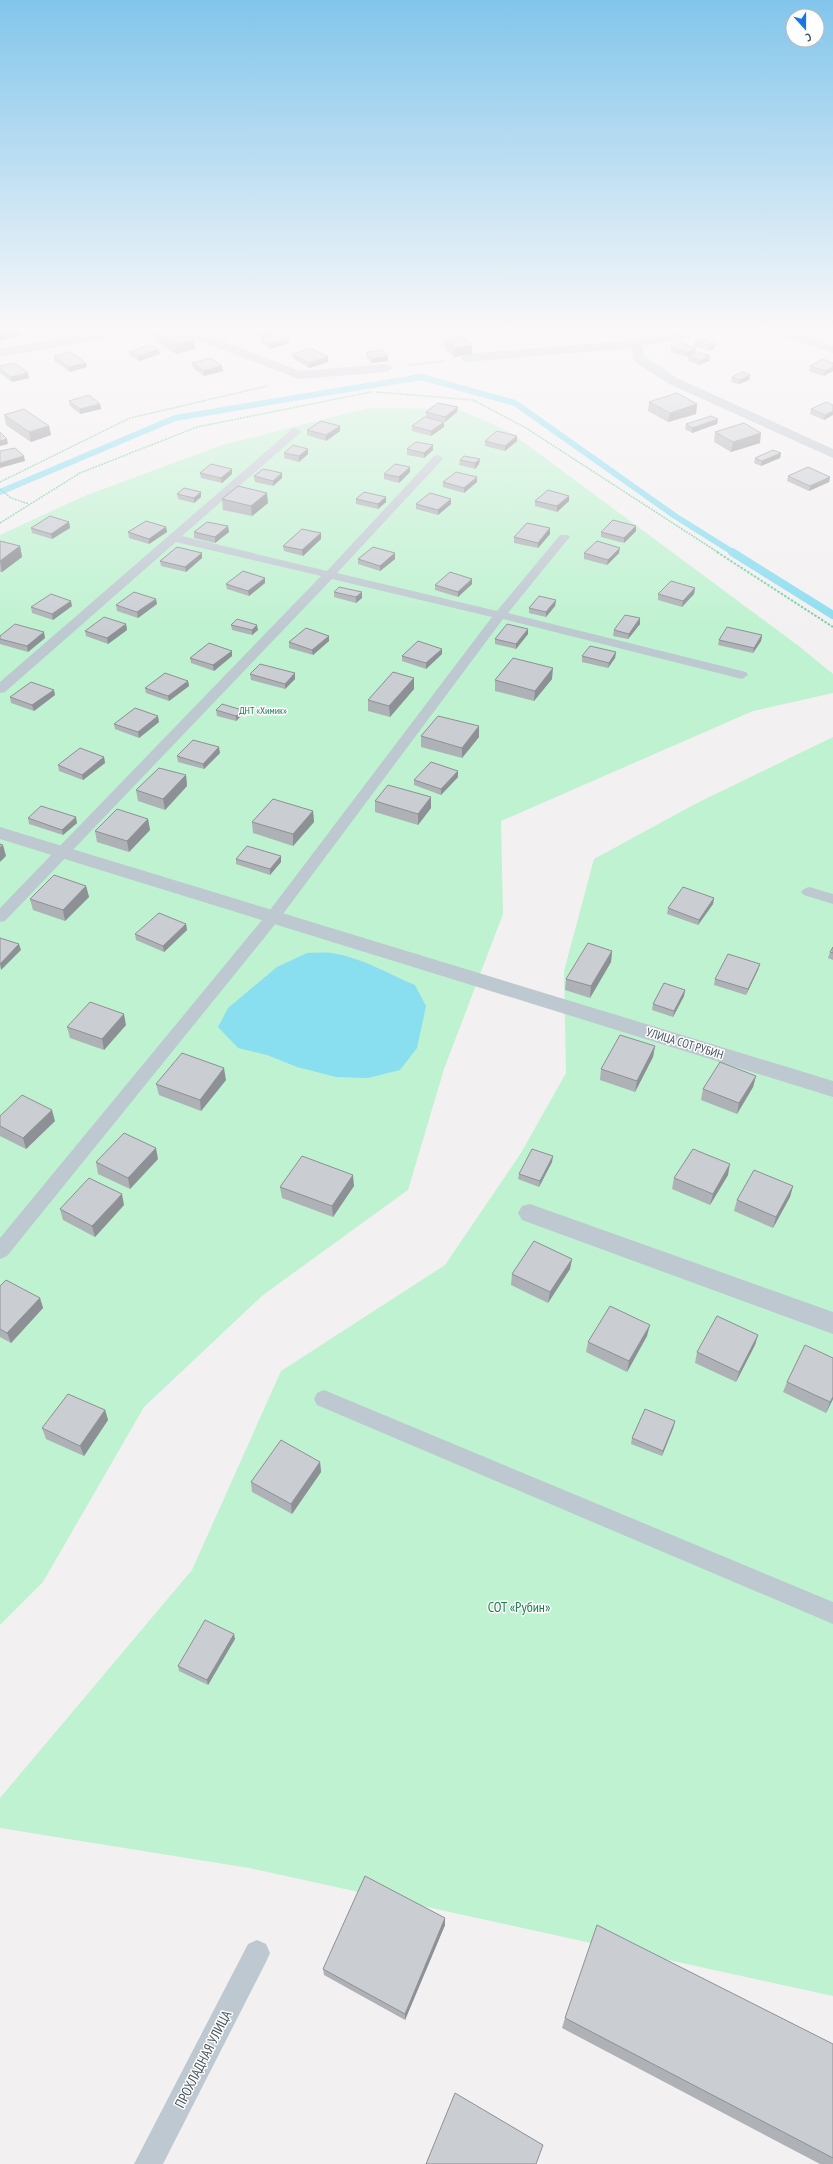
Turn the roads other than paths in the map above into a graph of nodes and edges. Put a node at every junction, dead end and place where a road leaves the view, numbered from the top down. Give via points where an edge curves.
1 (295, 432) edge
2 (785, 432) edge
3 (833, 454) edge
4 (438, 458) dead end
5 (564, 537) dead end
6 (174, 538) junction
7 (330, 574) junction
8 (500, 615) junction
9 (742, 675) dead end
10 (0, 689) edge
11 (0, 833) edge
12 (64, 852) junction
13 (810, 892) dead end
14 (833, 899) edge
15 (0, 917) edge
16 (272, 918) junction
17 (833, 1089) edge
18 (530, 1213) dead end
19 (0, 1251) edge
20 (833, 1323) edge
21 (324, 1399) dead end
22 (833, 1612) edge
23 (257, 1953) dead end
24 (148, 2164) edge

1 - 6 lane
2 - 3 street
4 - 7 lane
5 - 8 lane
6 - 7 lane
6 - 10 lane
7 - 8 lane
7 - 12 lane
8 - 9 lane
8 - 16 lane
11 - 12 street, УЛИЦА СОТ РУБИН
12 - 15 lane
12 - 16 street, УЛИЦА СОТ РУБИН
13 - 14 lane
16 - 17 street, УЛИЦА СОТ РУБИН
16 - 19 lane
18 - 20 street
21 - 22 lane
23 - 24 lane, ПРОХЛАДНАЯ УЛИЦА

